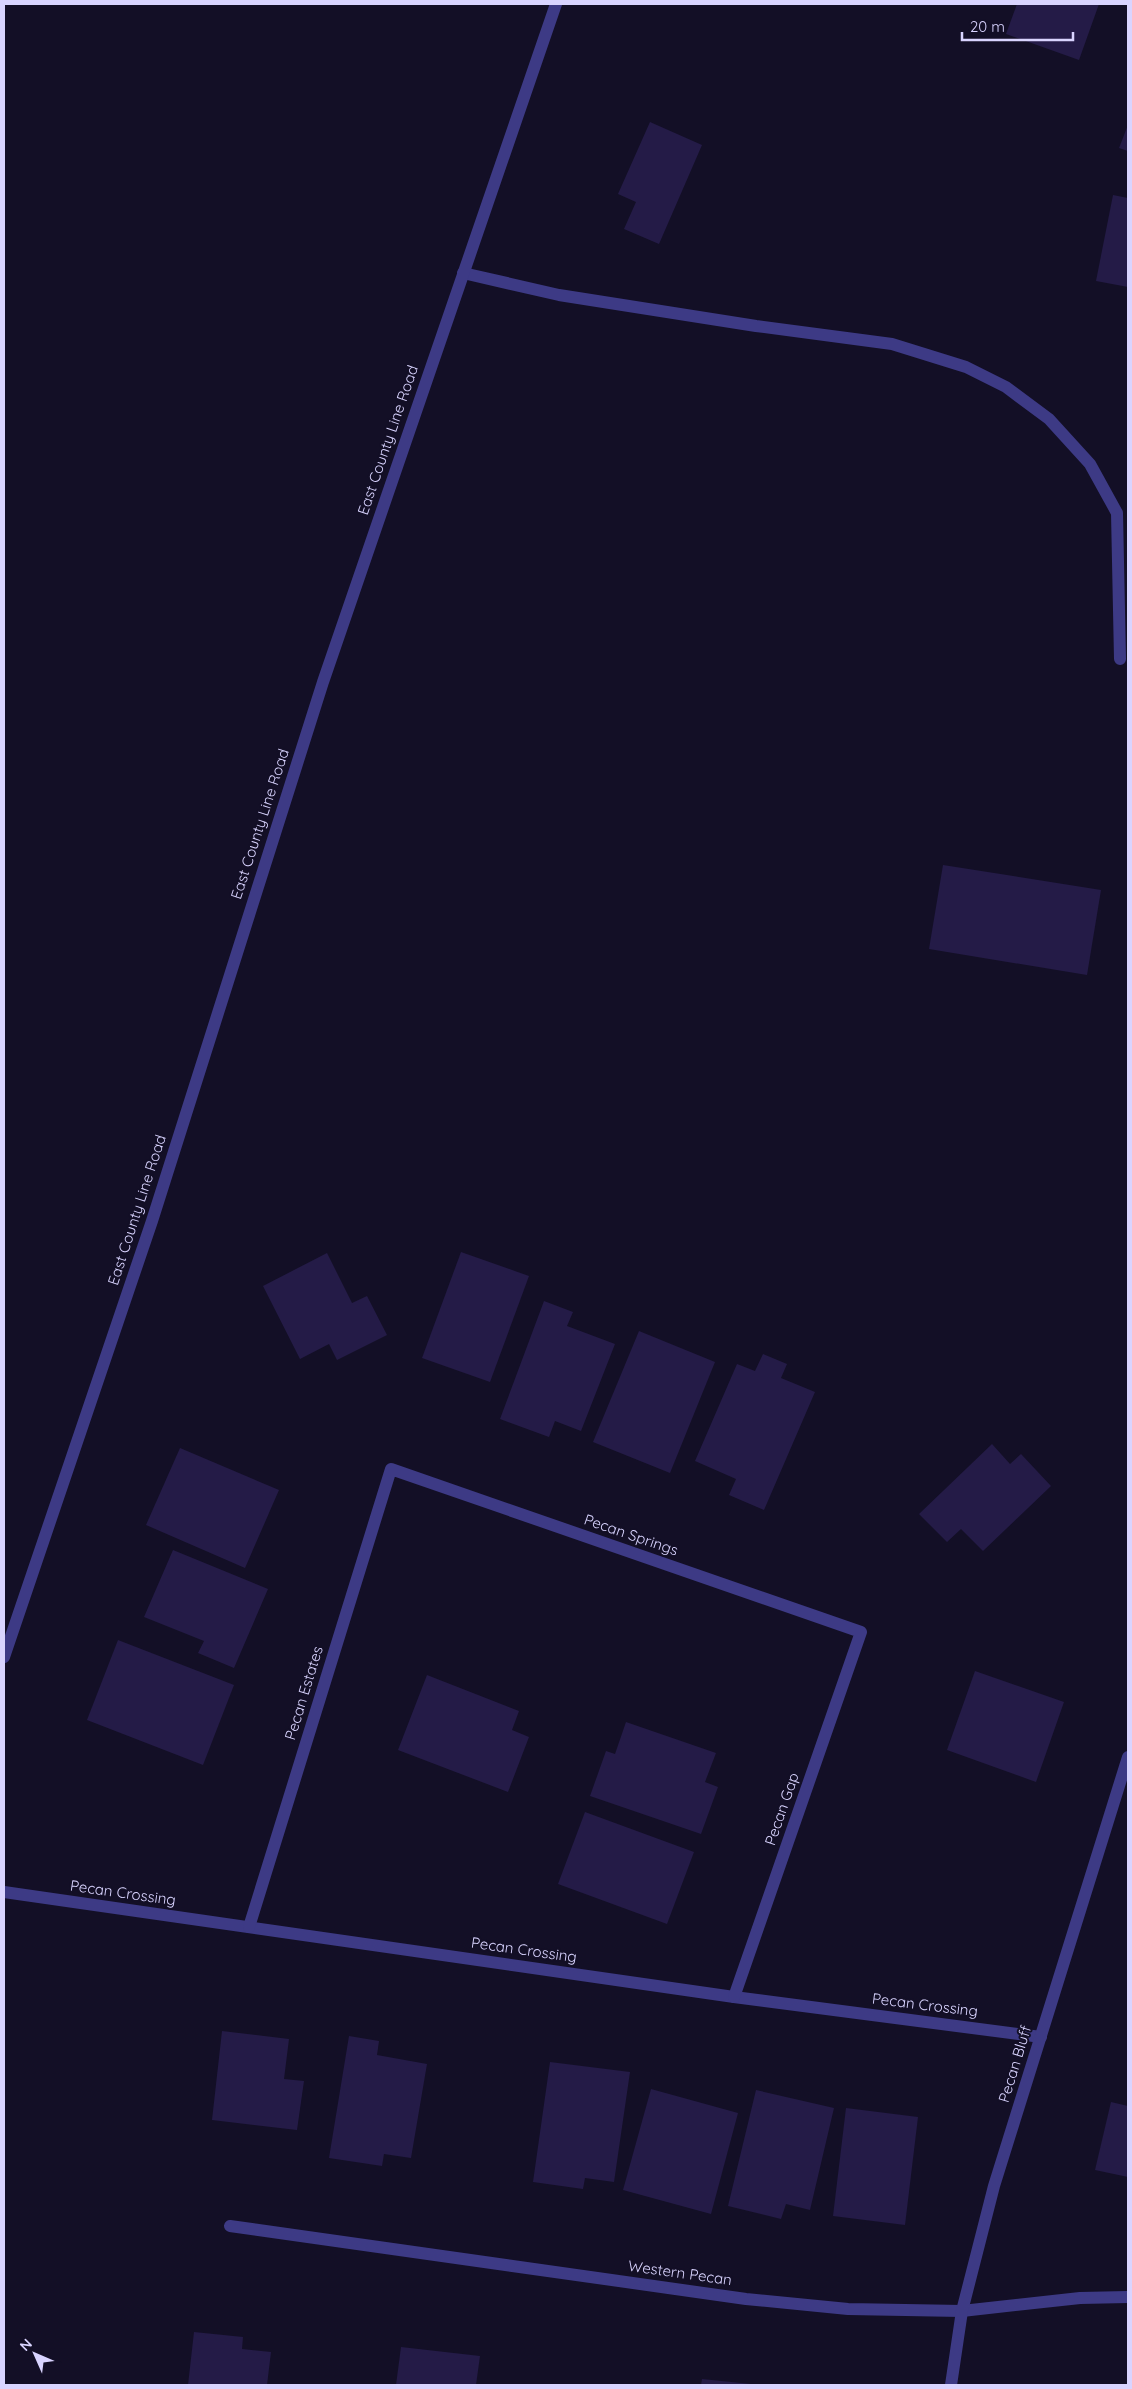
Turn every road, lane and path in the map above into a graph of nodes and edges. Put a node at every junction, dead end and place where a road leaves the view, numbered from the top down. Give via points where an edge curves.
1 (556, 4) edge
2 (463, 273) junction
3 (1120, 659) dead end
4 (391, 1469) joint
5 (860, 1632) joint
6 (4, 1657) edge
7 (1128, 1756) edge
8 (1126, 1772) edge
9 (4, 1892) edge
10 (249, 1927) junction
11 (734, 1997) junction
12 (1041, 2037) junction
13 (230, 2226) dead end
14 (1128, 2297) edge
15 (962, 2311) junction
16 (951, 2385) edge

1 - 2 street, East County Line Road
2 - 3 street via 559,294 892,344 966,367 1006,387 1049,419 1090,464 1116,513
2 - 6 street, East County Line Road via 322,682 152,1221
4 - 5 street, Pecan Springs
4 - 10 street, Pecan Estates
5 - 11 street, Pecan Gap
7 - 8 street, Pecan Bluff
8 - 12 street, Pecan Bluff
9 - 10 street, Pecan Crossing
10 - 11 street, Pecan Crossing
11 - 12 street, Pecan Crossing
12 - 15 street, Pecan Bluff via 994,2186
13 - 15 street, Western Pecan via 746,2299 848,2310
14 - 15 street, Western Pecan via 1080,2298
15 - 16 street, Pecan Bluff

